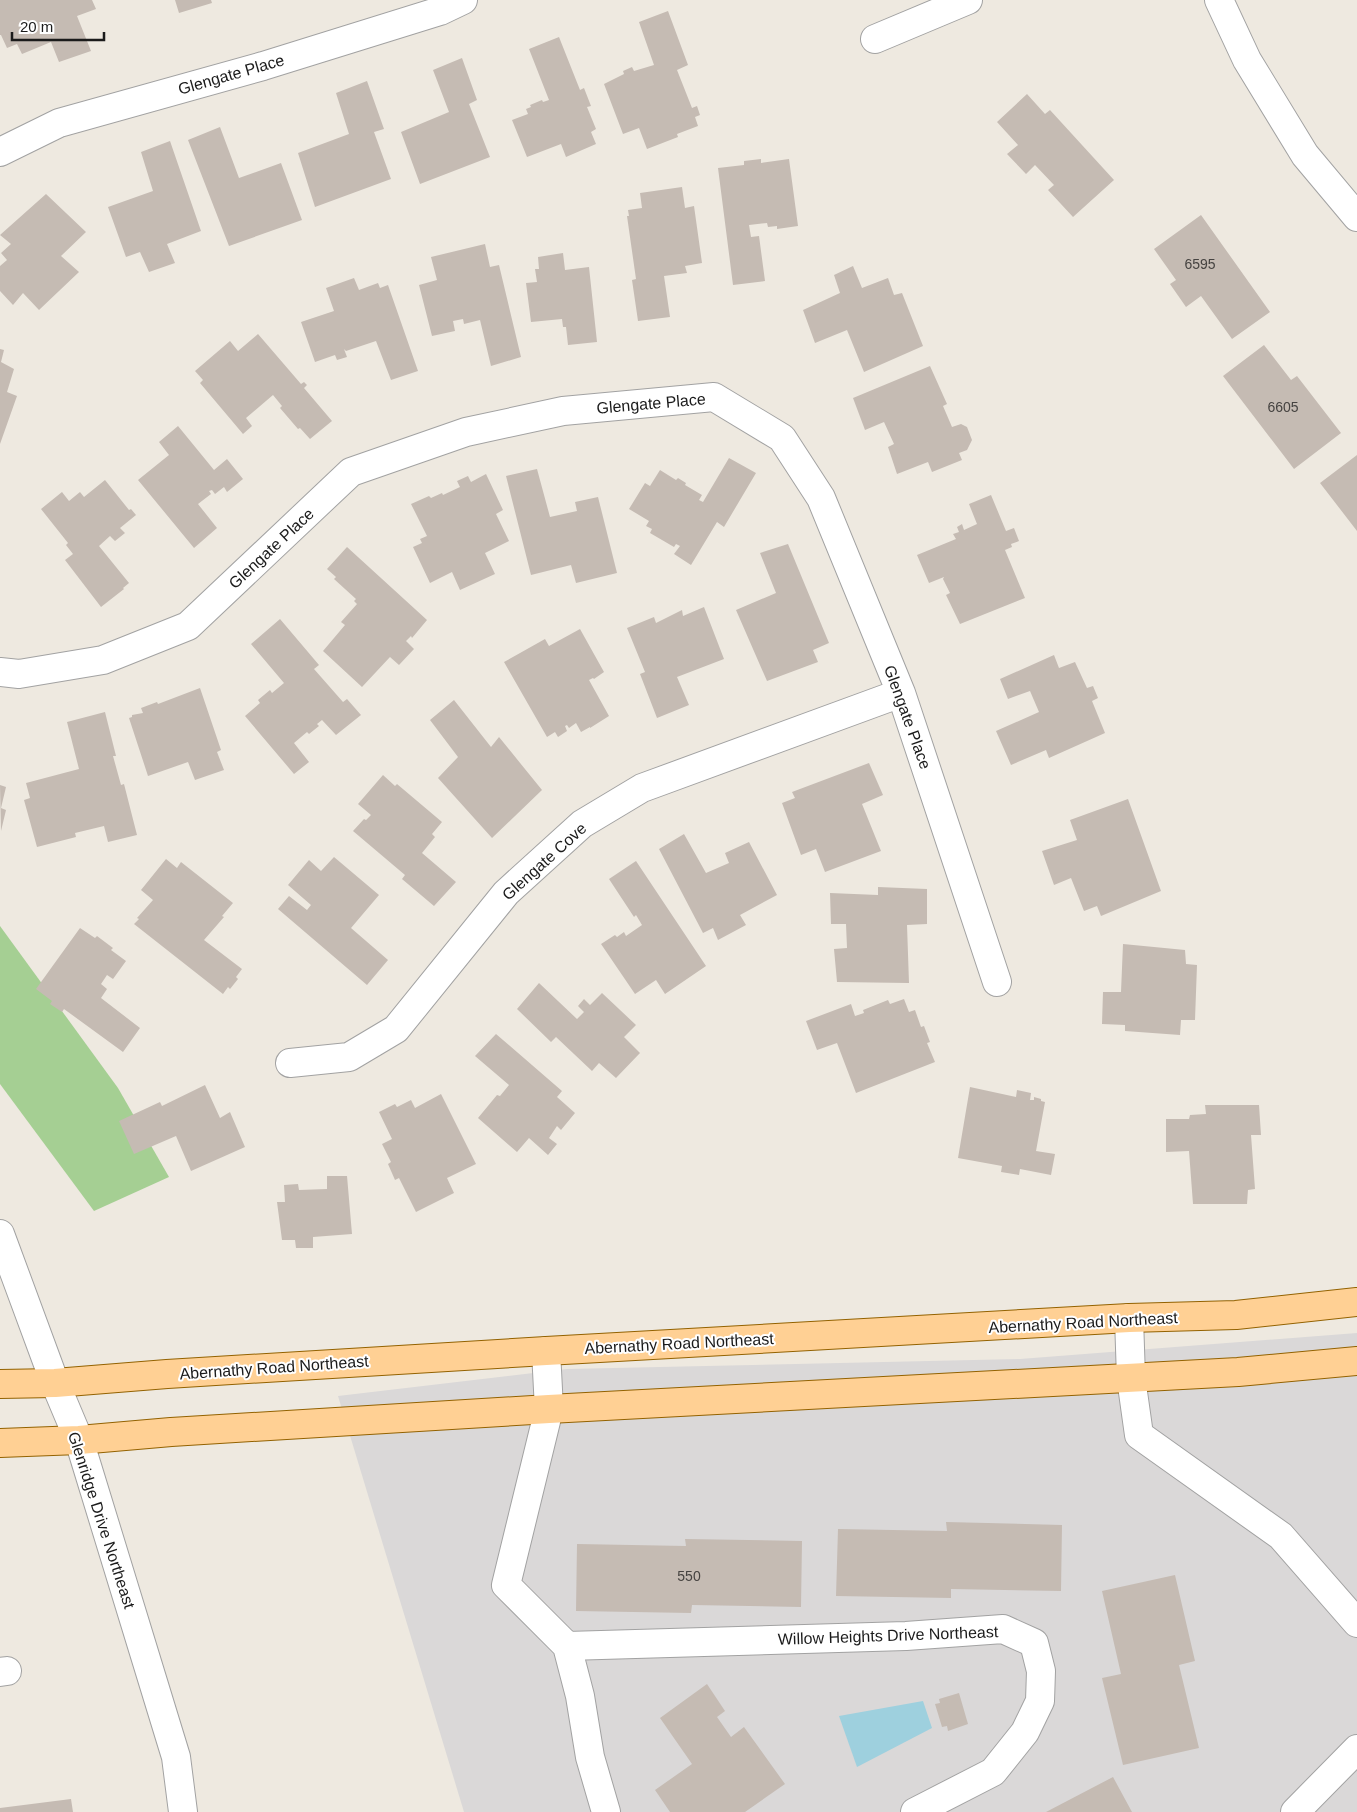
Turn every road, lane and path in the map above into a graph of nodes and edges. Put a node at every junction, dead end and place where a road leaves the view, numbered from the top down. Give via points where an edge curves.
1 (463, 0) edge
2 (968, 0) edge
3 (1219, 0) edge
4 (875, 39) dead end
5 (0, 152) edge
6 (1357, 217) edge
7 (0, 672) edge
8 (902, 693) junction
9 (997, 982) dead end
10 (290, 1063) dead end
11 (0, 1234) edge
12 (1357, 1302) edge
13 (1129, 1318) junction
14 (546, 1351) junction
15 (1357, 1361) edge
16 (1131, 1378) junction
17 (55, 1383) junction
18 (0, 1384) edge
19 (549, 1409) junction
20 (79, 1440) junction
21 (0, 1442) edge
22 (1357, 1623) edge
23 (567, 1646) junction
24 (1357, 1749) edge
25 (183, 1812) edge
26 (606, 1812) edge
27 (914, 1812) edge
28 (1295, 1812) edge

1 - 5 street, Glengate Place via 440,11 263,66 59,123
2 - 4 street
3 - 6 street via 1247,60 1305,155
7 - 8 street, Glengate Place via 19,674 103,660 188,626 351,472 466,432 563,411 714,397 782,438 816,490
8 - 9 street, Glengate Place
8 - 10 street, Glengate Cove via 642,788 582,824 506,893 396,1029 349,1057
11 - 17 street, Glenridge Drive Northeast
12 - 13 main road, Abernathy Road Northeast via 1236,1315
13 - 14 main road, Abernathy Road Northeast
13 - 16 street
14 - 17 main road, Abernathy Road Northeast
14 - 19 street
15 - 16 main road
16 - 19 main road
16 - 22 street via 1139,1435 1281,1536
17 - 18 main road, Abernathy Road Northeast
17 - 20 street, Glenridge Drive Northeast
19 - 20 main road
19 - 23 street via 506,1585
20 - 21 main road
20 - 25 street, Glenridge Drive Northeast via 176,1757
23 - 26 street via 580,1696 590,1757
23 - 27 street, Willow Heights Drive Northeast via 906,1636 1002,1629 1034,1643 1041,1671 1040,1701 1025,1732 993,1772
24 - 28 street

